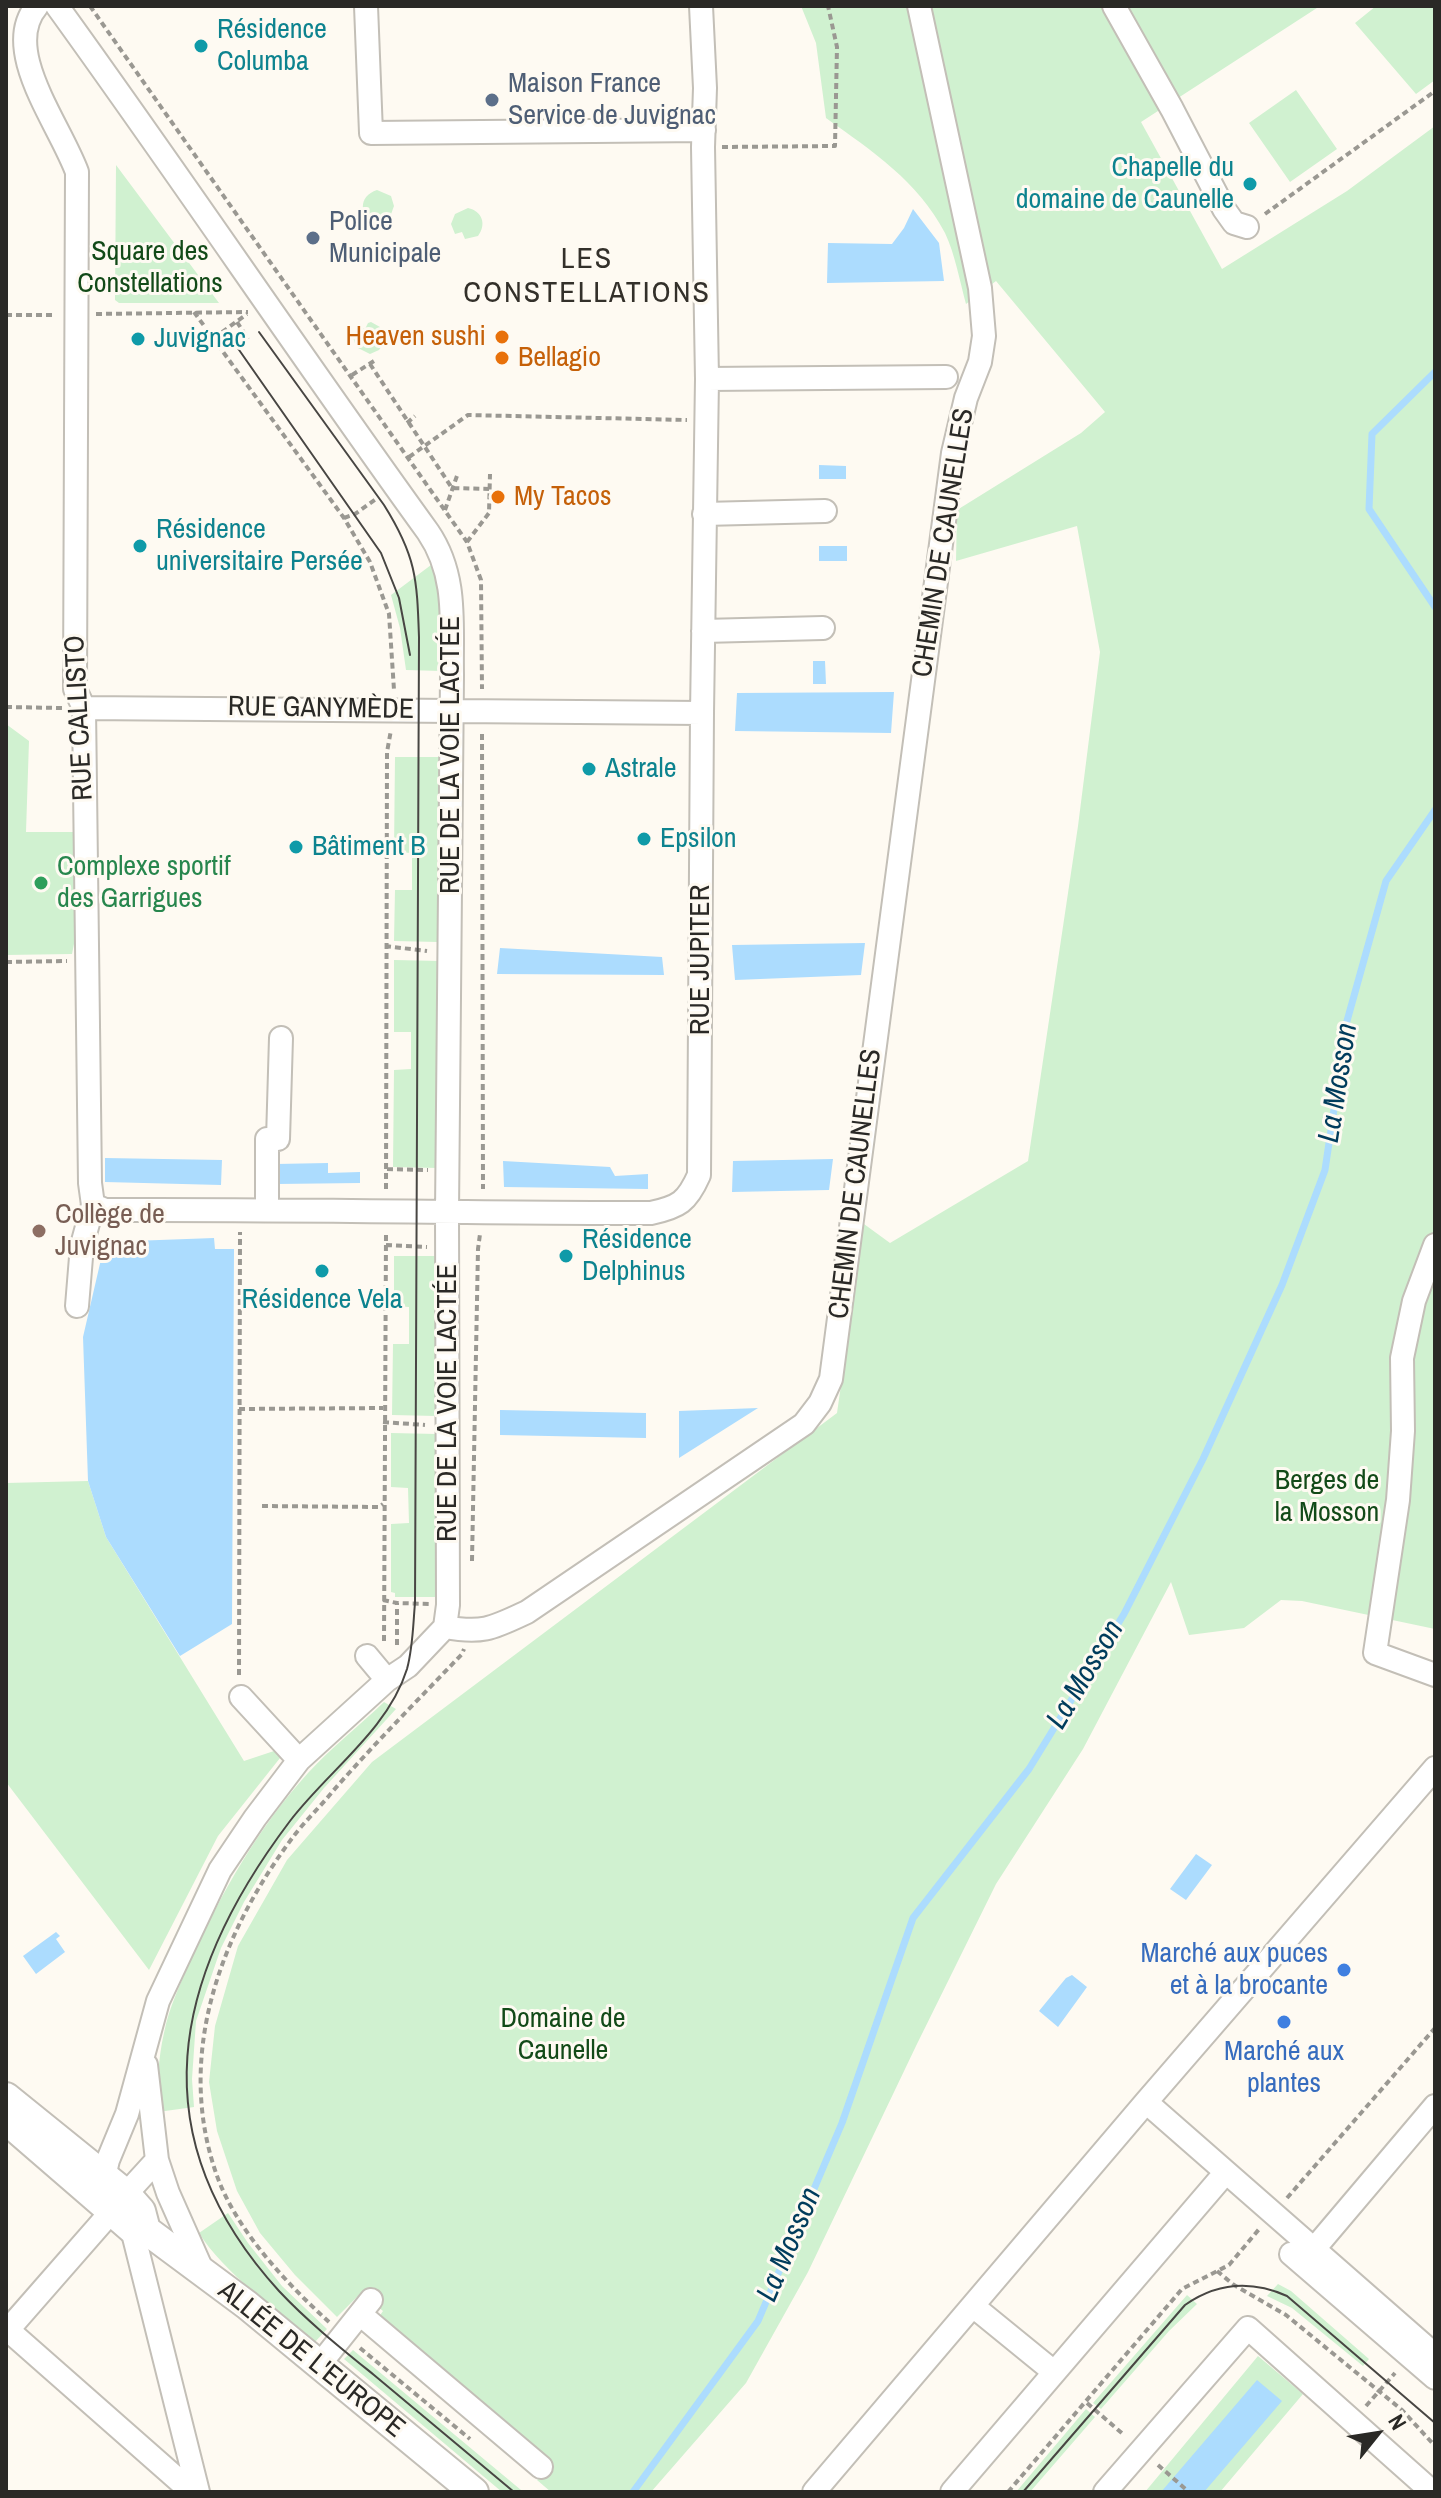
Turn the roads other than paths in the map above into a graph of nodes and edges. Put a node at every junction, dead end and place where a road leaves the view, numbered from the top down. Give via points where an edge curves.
1 (37, 6) edge
2 (57, 6) edge
3 (366, 6) edge
4 (701, 6) edge
5 (919, 6) edge
6 (1114, 6) edge
7 (704, 139) junction
8 (1247, 227) road end
9 (946, 377) dead end
10 (707, 379) junction
11 (825, 511) dead end
12 (704, 514) junction
13 (823, 628) dead end
14 (703, 631) junction
15 (84, 708) junction
16 (452, 711) junction
17 (702, 713) junction
18 (281, 1038) dead end
19 (93, 1205) junction
20 (267, 1209) junction
21 (447, 1212) junction
22 (1435, 1245) edge
23 (77, 1306) dead end
24 (445, 1627) junction
25 (376, 1651) road end
26 (1435, 1675) edge
27 (387, 1680) junction
28 (240, 1688) road end
29 (299, 1760) junction
30 (1435, 1768) edge
31 (145, 2047) junction
32 (6, 2097) edge
33 (1146, 2102) junction
34 (1435, 2106) edge
35 (6, 2120) edge
36 (157, 2160) junction
37 (1226, 2172) junction
38 (124, 2208) junction
39 (1314, 2249) junction
40 (1291, 2254) dead end
41 (205, 2275) junction
42 (973, 2306) junction
43 (7, 2331) edge
44 (1435, 2355) edge
45 (320, 2364) junction
46 (1054, 2372) junction
47 (1435, 2378) edge
48 (541, 2467) dead end
49 (195, 2492) edge
50 (474, 2492) edge
51 (814, 2492) edge
52 (952, 2492) edge
53 (1105, 2492) edge
54 (1427, 2492) edge

1 - 15 street, RUE CALLISTO via 11,26 7,65 77,172 75,689
2 - 16 street, RUE DE LA VOIE LACTÉE via 435,543 451,590
3 - 7 street via 371,133
4 - 7 street, RUE JUPITER
5 - 24 street, CHEMIN DE CAUNELLES via 980,288 984,336 953,453 831,1379 804,1424 527,1612 479,1631
6 - 8 street via 1224,209 1234,223
7 - 10 street, RUE JUPITER
9 - 10 street
10 - 12 street, RUE JUPITER
11 - 12 street
12 - 14 street, RUE JUPITER
13 - 14 street
14 - 17 street, RUE JUPITER
15 - 16 street, RUE GANYMÈDE
15 - 19 street, RUE CALLISTO
16 - 17 street, RUE GANYMÈDE
16 - 21 street, RUE DE LA VOIE LACTÉE
17 - 21 street, RUE JUPITER via 699,1175 690,1196 673,1209 651,1213
18 - 20 street via 278,1139 267,1139
19 - 20 street via 105,1210
19 - 23 street via 82,1245
20 - 21 street
21 - 24 street, RUE DE LA VOIE LACTÉE
22 - 26 street via 1414,1301 1402,1358 1398,1500 1375,1653
24 - 27 street
25 - 27 street
27 - 29 street
28 - 29 street
29 - 31 street via 220,1870 163,1990
30 - 33 street
31 - 36 street
31 - 38 street via 108,2160
32 - 38 main road
33 - 37 street
33 - 42 street
34 - 39 street
35 - 38 main road
36 - 38 street
36 - 41 street
37 - 39 street
37 - 46 street
38 - 41 main road, ALLÉE DE L'EUROPE
38 - 43 street
38 - 49 street
39 - 44 street
40 - 47 street
41 - 45 main road, ALLÉE DE L'EUROPE
42 - 46 street
42 - 51 street
43 - 49 street
45 - 48 street via 366,2307
45 - 50 main road, ALLÉE DE L'EUROPE
46 - 52 street
53 - 54 street via 1248,2328

